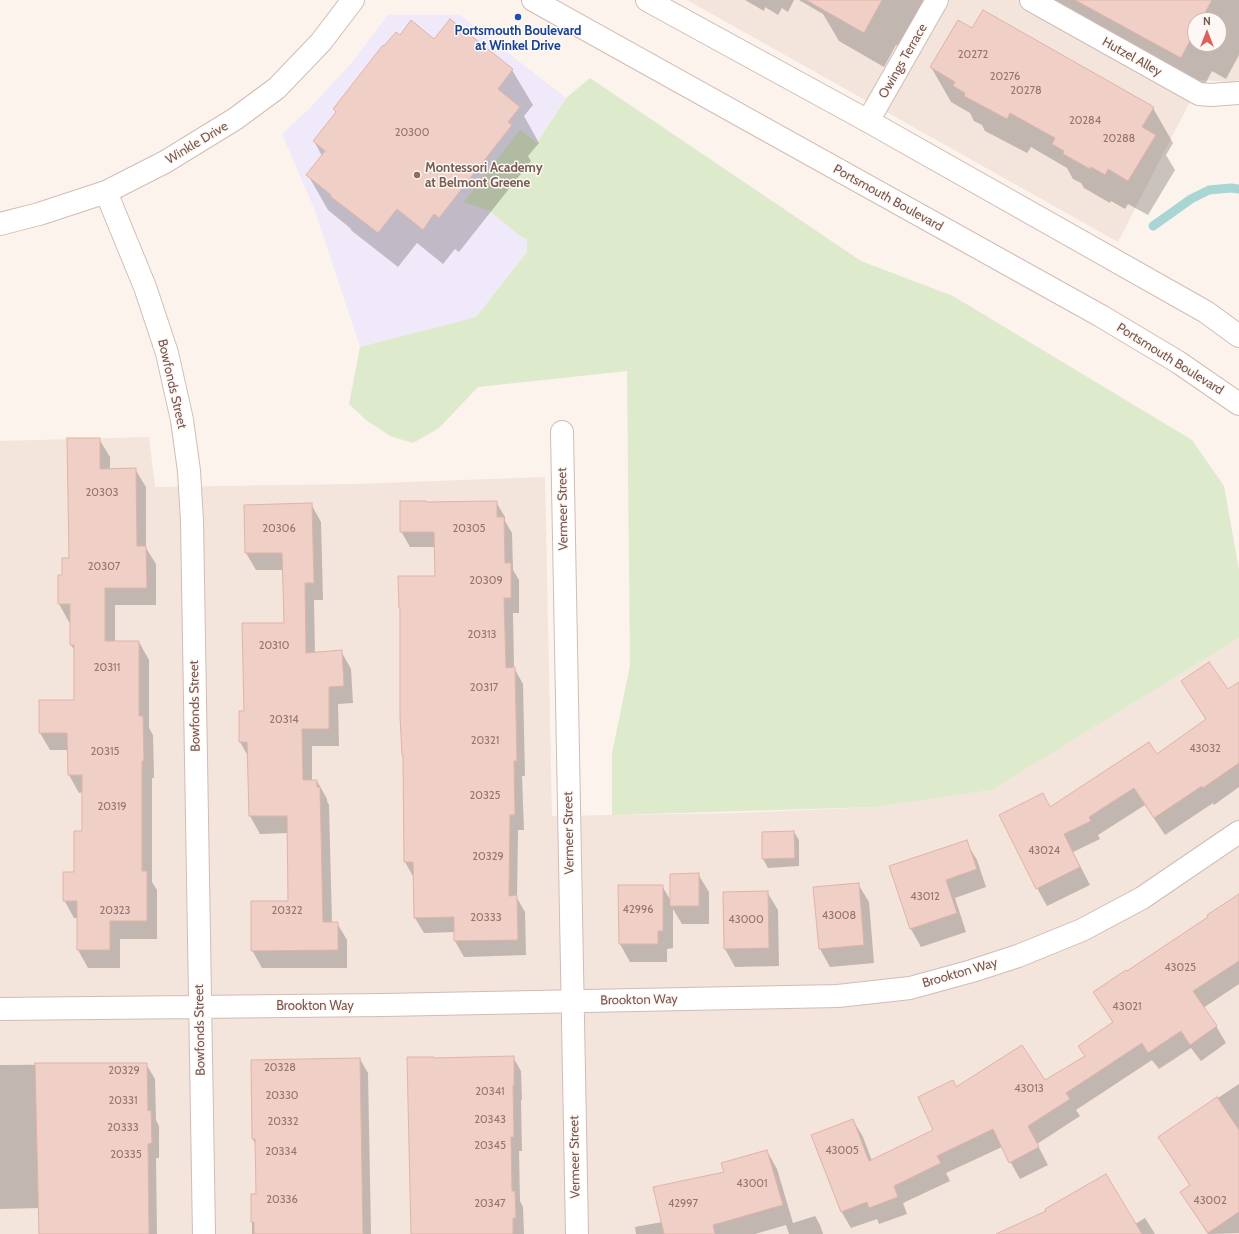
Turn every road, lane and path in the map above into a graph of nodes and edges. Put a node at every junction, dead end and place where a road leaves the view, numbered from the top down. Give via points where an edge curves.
1 (353, 0) edge
2 (533, 0) edge
3 (646, 0) edge
4 (938, 0) edge
5 (1031, 0) edge
6 (1239, 93) edge
7 (868, 121) junction
8 (106, 192) junction
9 (0, 224) edge
10 (1239, 336) edge
11 (1239, 404) edge
12 (562, 432) dead end
13 (1239, 832) edge
14 (572, 1002) junction
15 (199, 1007) junction
16 (0, 1009) edge
17 (204, 1234) edge
18 (576, 1234) edge

1 - 8 street, Winkle Drive via 321,42 277,88 235,119 165,162
2 - 11 street, Portsmouth Boulevard via 1101,316 1178,362
3 - 7 street
4 - 7 street, Owings Terrace
5 - 6 street, Hutzel Alley via 1199,94
7 - 10 street via 1206,312
8 - 9 street, Winkle Drive
8 - 15 street, Bowfonds Street via 145,287 167,353 182,420 189,471
12 - 14 street, Vermeer Street
13 - 14 street, Brookton Way via 1142,898 1082,930 1018,956 910,988 838,996
14 - 15 street, Brookton Way
14 - 18 street, Vermeer Street
15 - 16 street, Brookton Way
15 - 17 street, Bowfonds Street

